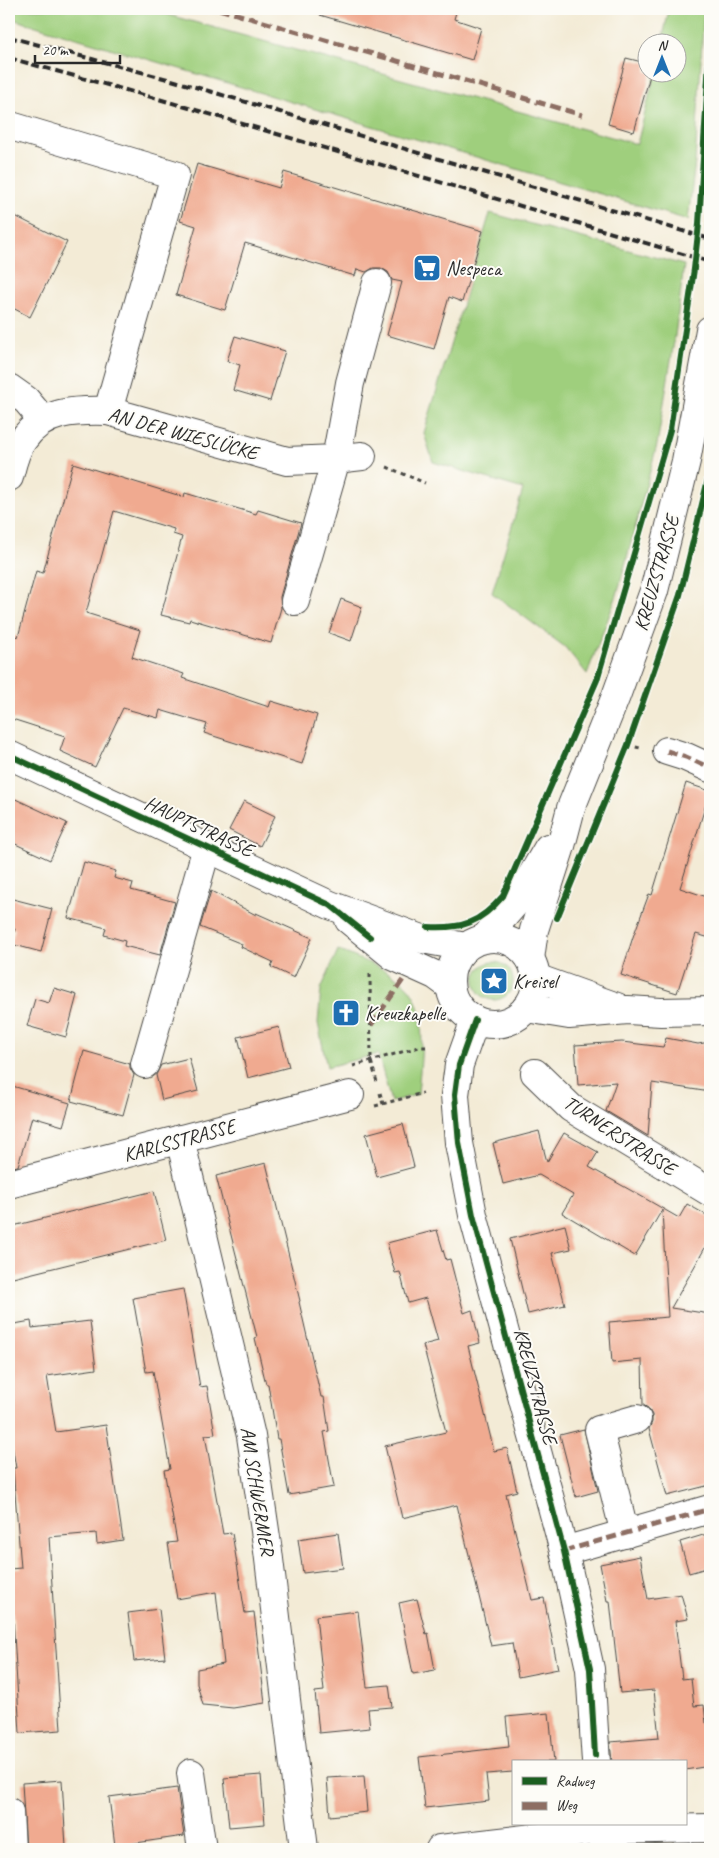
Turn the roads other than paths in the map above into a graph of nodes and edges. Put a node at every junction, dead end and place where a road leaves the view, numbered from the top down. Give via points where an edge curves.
1 (11, 126) dead end
2 (377, 283) dead end
3 (710, 330) edge
4 (9, 388) edge
5 (108, 411) junction
6 (43, 420) junction
7 (349, 457) junction
8 (9, 477) edge
9 (295, 601) dead end
10 (667, 751) dead end
11 (9, 754) edge
12 (710, 768) edge
13 (571, 808) junction
14 (206, 847) junction
15 (330, 905) junction
16 (475, 943) junction
17 (533, 969) junction
18 (450, 986) junction
19 (526, 1008) junction
20 (628, 1010) junction
21 (710, 1011) edge
22 (475, 1020) junction
23 (145, 1064) dead end
24 (535, 1073) dead end
25 (350, 1095) road end
26 (180, 1139) junction
27 (9, 1184) edge
28 (710, 1192) edge
29 (637, 1419) dead end
30 (710, 1509) edge
31 (624, 1534) junction
32 (564, 1551) junction
33 (596, 1760) edge
34 (191, 1773) dead end
35 (9, 1812) edge
36 (710, 1828) edge
37 (601, 1835) edge
38 (11, 1849) edge
39 (202, 1849) edge
40 (304, 1849) edge
41 (440, 1849) edge

1 - 5 street via 175,175
2 - 7 street via 350,383
3 - 13 street, KREUZSTRASSE via 686,461 654,591
4 - 6 street via 26,400
5 - 6 street, AN DER WIESLÜCKE via 79,410
5 - 7 street, AN DER WIESLÜCKE via 287,461
6 - 8 street, AN DER WIESLÜCKE via 23,440
7 - 9 street
10 - 12 street
11 - 14 street, HAUPTSTRASSE
13 - 16 street, KREUZSTRASSE via 517,901
13 - 17 street, KREUZSTRASSE via 534,930
14 - 15 street, HAUPTSTRASSE
14 - 23 street
15 - 16 street, HAUPTSTRASSE via 422,939
15 - 18 street, HAUPTSTRASSE via 394,956 436,975
16 - 17 street, HAUPTSTRASSE via 497,938 510,942 521,949
16 - 18 street via 454,964
17 - 19 street via 532,999
17 - 20 street, HAUPTSTRASSE
18 - 22 street via 458,1006
19 - 20 street, HAUPTSTRASSE via 569,1014
19 - 22 street via 508,1022 486,1024
20 - 21 street, HAUPTSTRASSE
22 - 32 street, KREUZSTRASSE via 459,1066 455,1095 459,1144 472,1209
24 - 28 street, TURNERSTRASSE via 571,1108
25 - 26 street, KARLSSTRASSE
26 - 27 street, KARLSSTRASSE
26 - 40 street, AM SCHWERMER via 251,1436
29 - 31 street via 599,1430
30 - 31 street
31 - 32 street
32 - 33 street, KREUZSTRASSE via 590,1669
34 - 39 street
35 - 38 street
36 - 37 street
37 - 41 street

